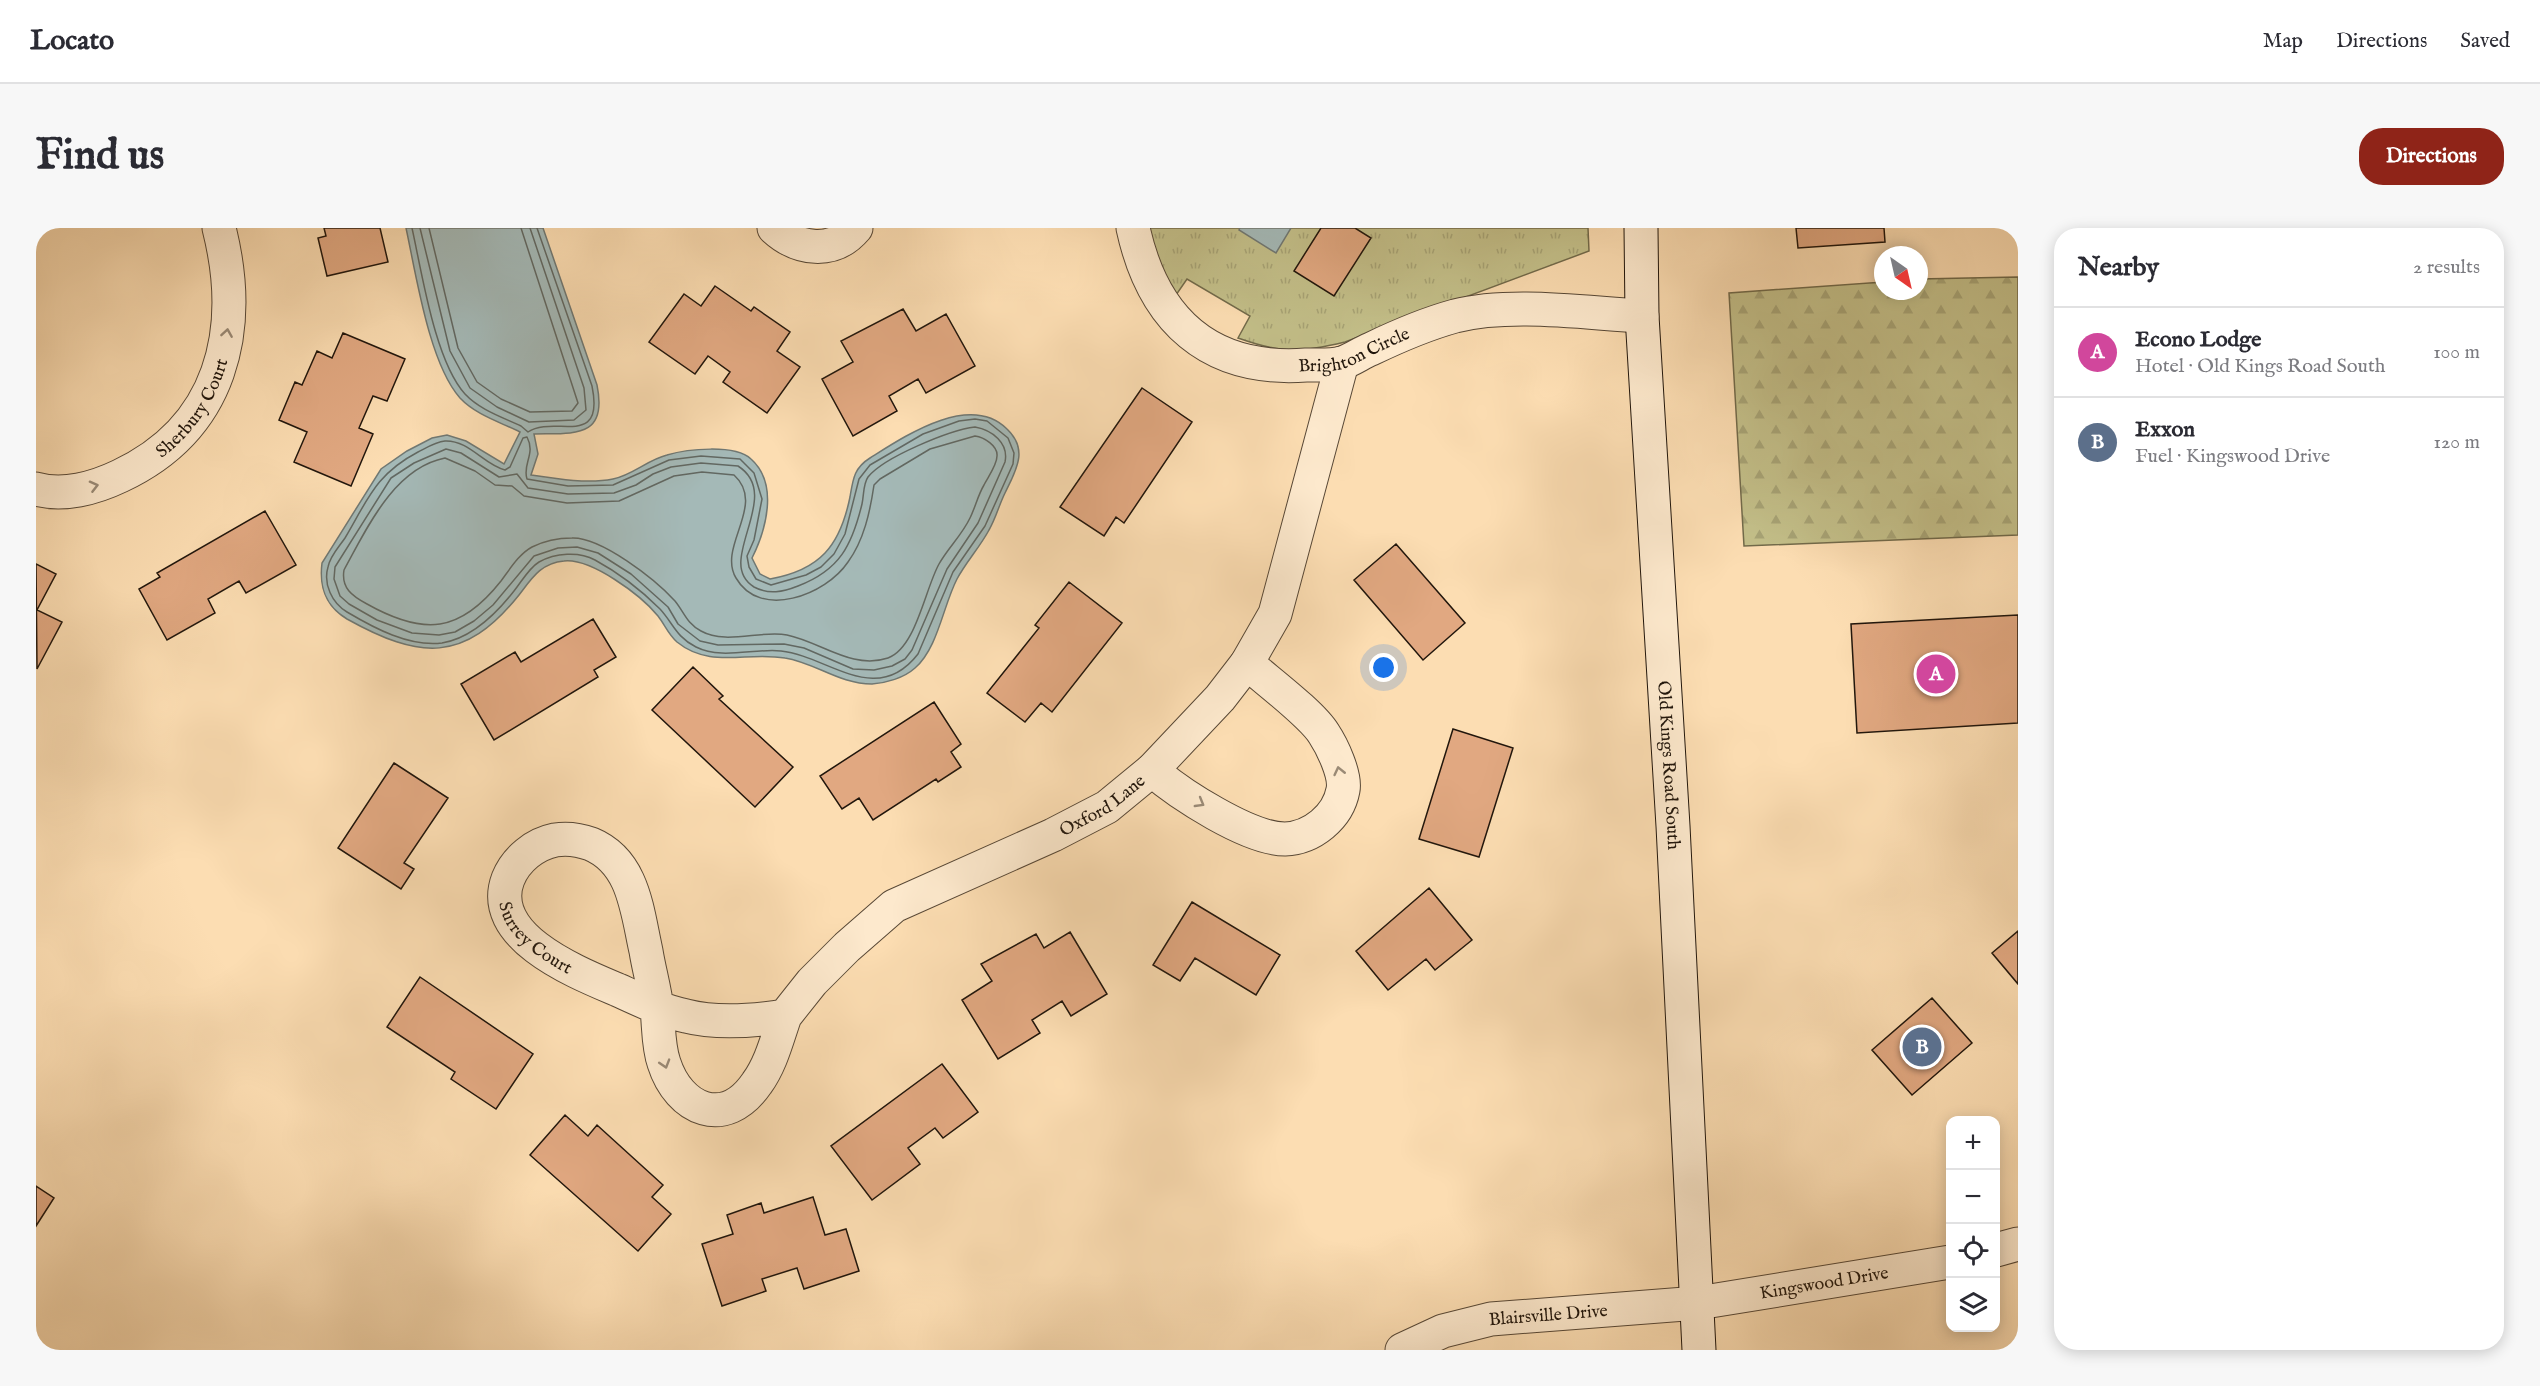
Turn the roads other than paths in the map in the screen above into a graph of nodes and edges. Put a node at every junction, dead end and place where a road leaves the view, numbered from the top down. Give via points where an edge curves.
1 (219, 228) edge
2 (774, 228) edge
3 (856, 228) edge
4 (1133, 228) edge
5 (1641, 228) edge
6 (1642, 316) junction
7 (1342, 363) junction
8 (36, 489) edge
9 (1247, 663) junction
10 (1152, 770) junction
11 (657, 1007) junction
12 (785, 1016) junction
13 (2018, 1244) edge
14 (2000, 1249) edge
15 (1946, 1263) edge
16 (1698, 1303) junction
17 (1402, 1350) edge
18 (1699, 1350) edge
19 (1706, 1350) edge

8 -> 1 street, Sherbury Court via 73,491 105,483 139,467 169,446 194,417 213,386 229,328 231,291
2 - 3 street via 794,243 814,248 834,244
4 - 7 street, Brighton Circle via 1156,296 1180,326 1196,338 1230,355 1276,367
5 - 6 street, Old Kings Road South
6 - 7 street, Brighton Circle via 1521,310 1457,316 1404,333
6 - 16 street, Old Kings Road South
7 - 9 street, Oxford Lane via 1275,614
9 - 10 street, Oxford Lane via 1190,733
10 -> 9 street via 1169,785 1245,830 1285,839 1317,830 1333,814 1344,788 1336,755 1323,731
10 - 12 street, Oxford Lane via 1128,793 1053,836 894,906 812,982
11 - 11 street, Surrey Court via 635,898 615,860 581,840 542,843 529,852 509,878 505,893 514,926 553,959
11 - 12 street via 686,1017 716,1020
11 -> 12 street, Oxford Lane via 663,1061 670,1081 682,1097 713,1111 729,1107 756,1084 767,1066
13 - 14 street
15 - 16 street, Kingswood Drive
16 - 17 street, Blairsville Drive via 1491,1318 1443,1332
16 - 18 street
16 - 19 street

